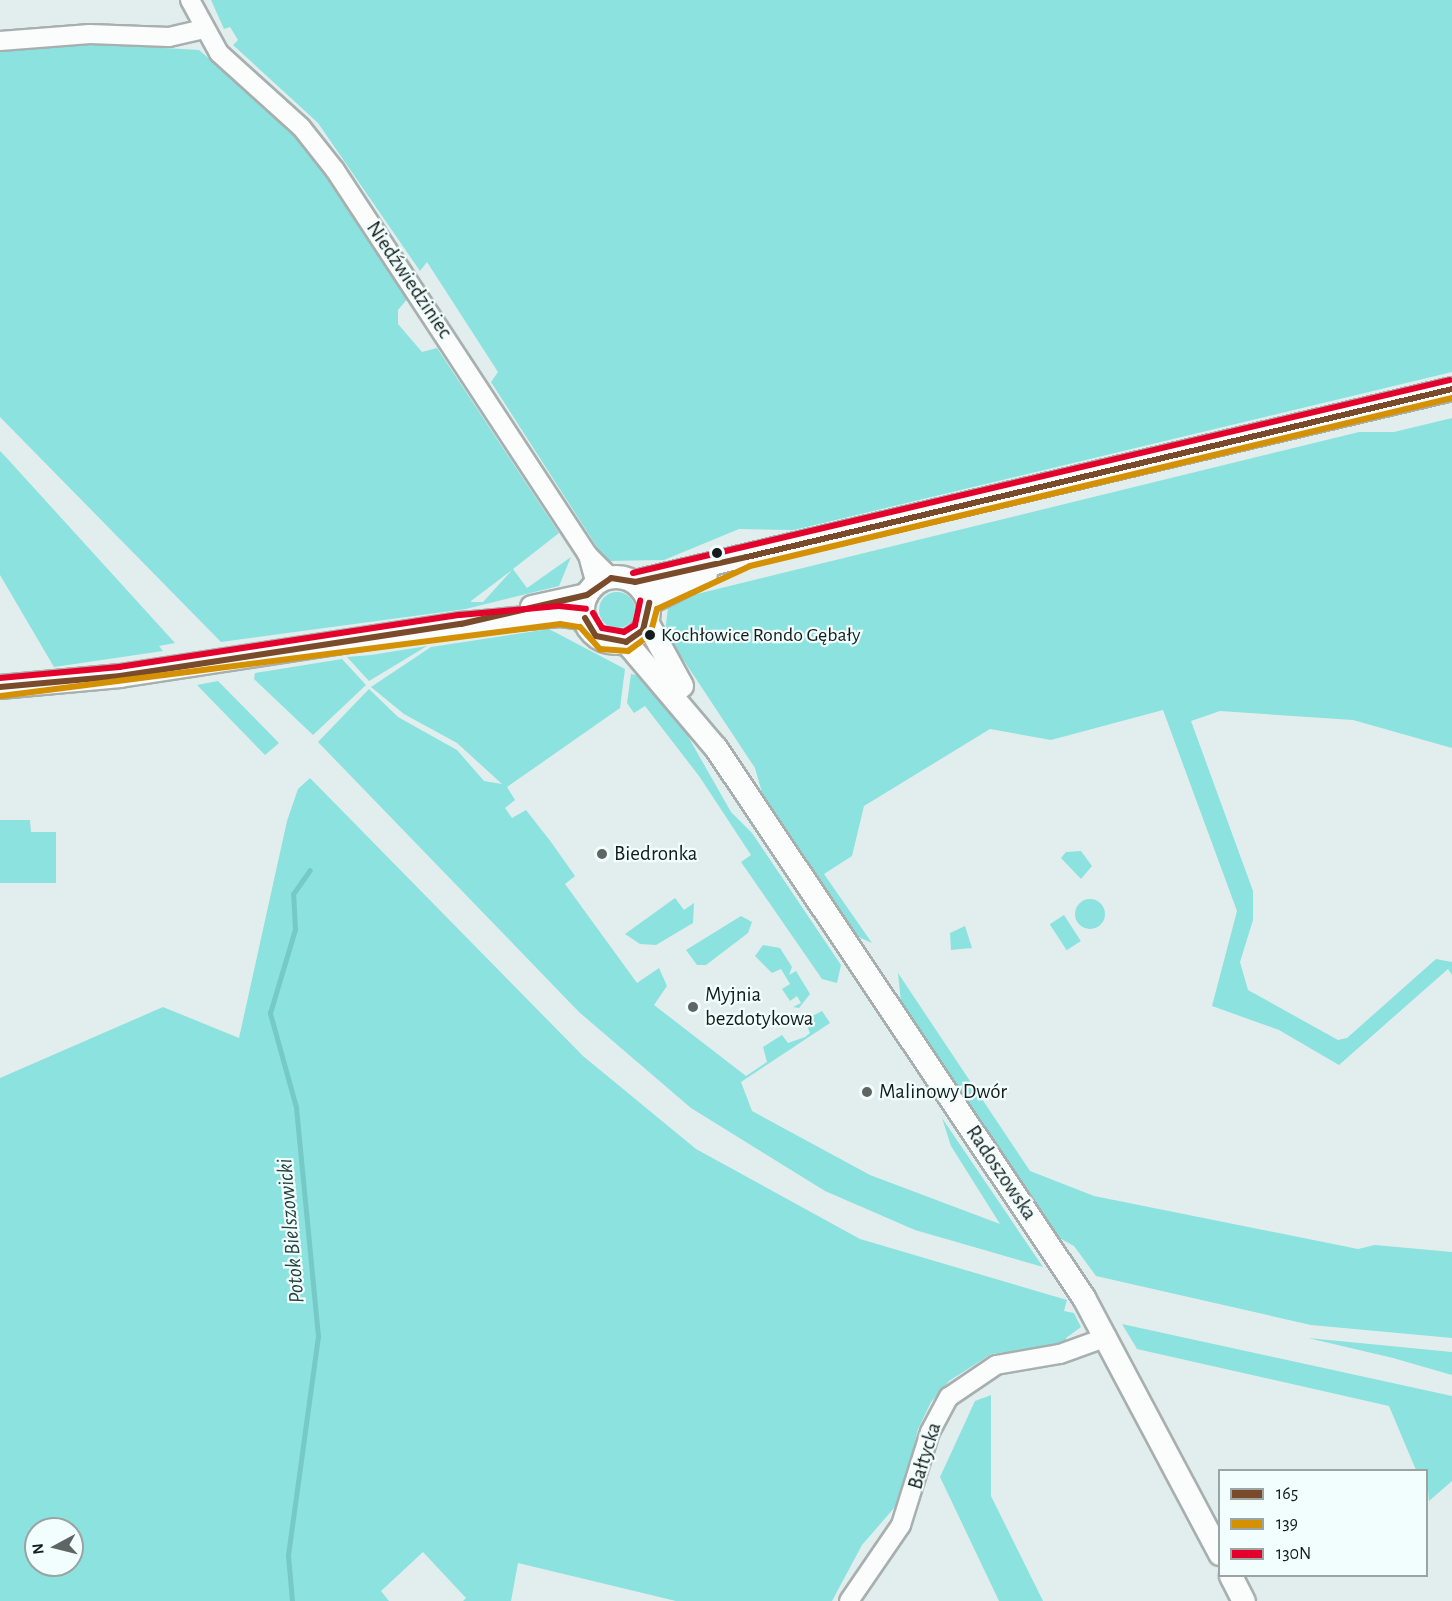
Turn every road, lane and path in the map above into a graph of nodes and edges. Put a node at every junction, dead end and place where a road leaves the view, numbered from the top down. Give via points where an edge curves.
1 (190, 0) edge
2 (203, 29) junction
3 (0, 41) edge
4 (1452, 389) edge
5 (747, 557) junction
6 (635, 582) junction
7 (598, 585) junction
8 (648, 613) junction
9 (585, 618) junction
10 (460, 624) junction
11 (626, 642) junction
12 (0, 687) edge
13 (716, 748) junction
14 (1107, 1337) junction
15 (1218, 1550) edge
16 (1232, 1577) edge
17 (849, 1601) edge
18 (1244, 1601) edge

1 - 2 street, Niedźwiedziniec
2 - 3 street via 169,37 90,34
2 - 7 street, Niedźwiedziniec via 237,74 314,141 588,554
4 - 5 street
5 - 6 street
5 - 8 street
6 - 7 street
6 - 8 street
7 - 9 street
7 - 10 street
8 - 11 street
8 - 13 street, Radoszowska
9 - 10 street via 560,615
9 - 11 street via 604,641
10 - 12 street via 120,676
11 - 13 street, Radoszowska
13 - 14 street, Radoszowska
14 - 15 street, Radoszowska
14 - 17 street, Bałtycka via 1060,1354 996,1365 949,1397 930,1432 901,1525
16 - 18 street

